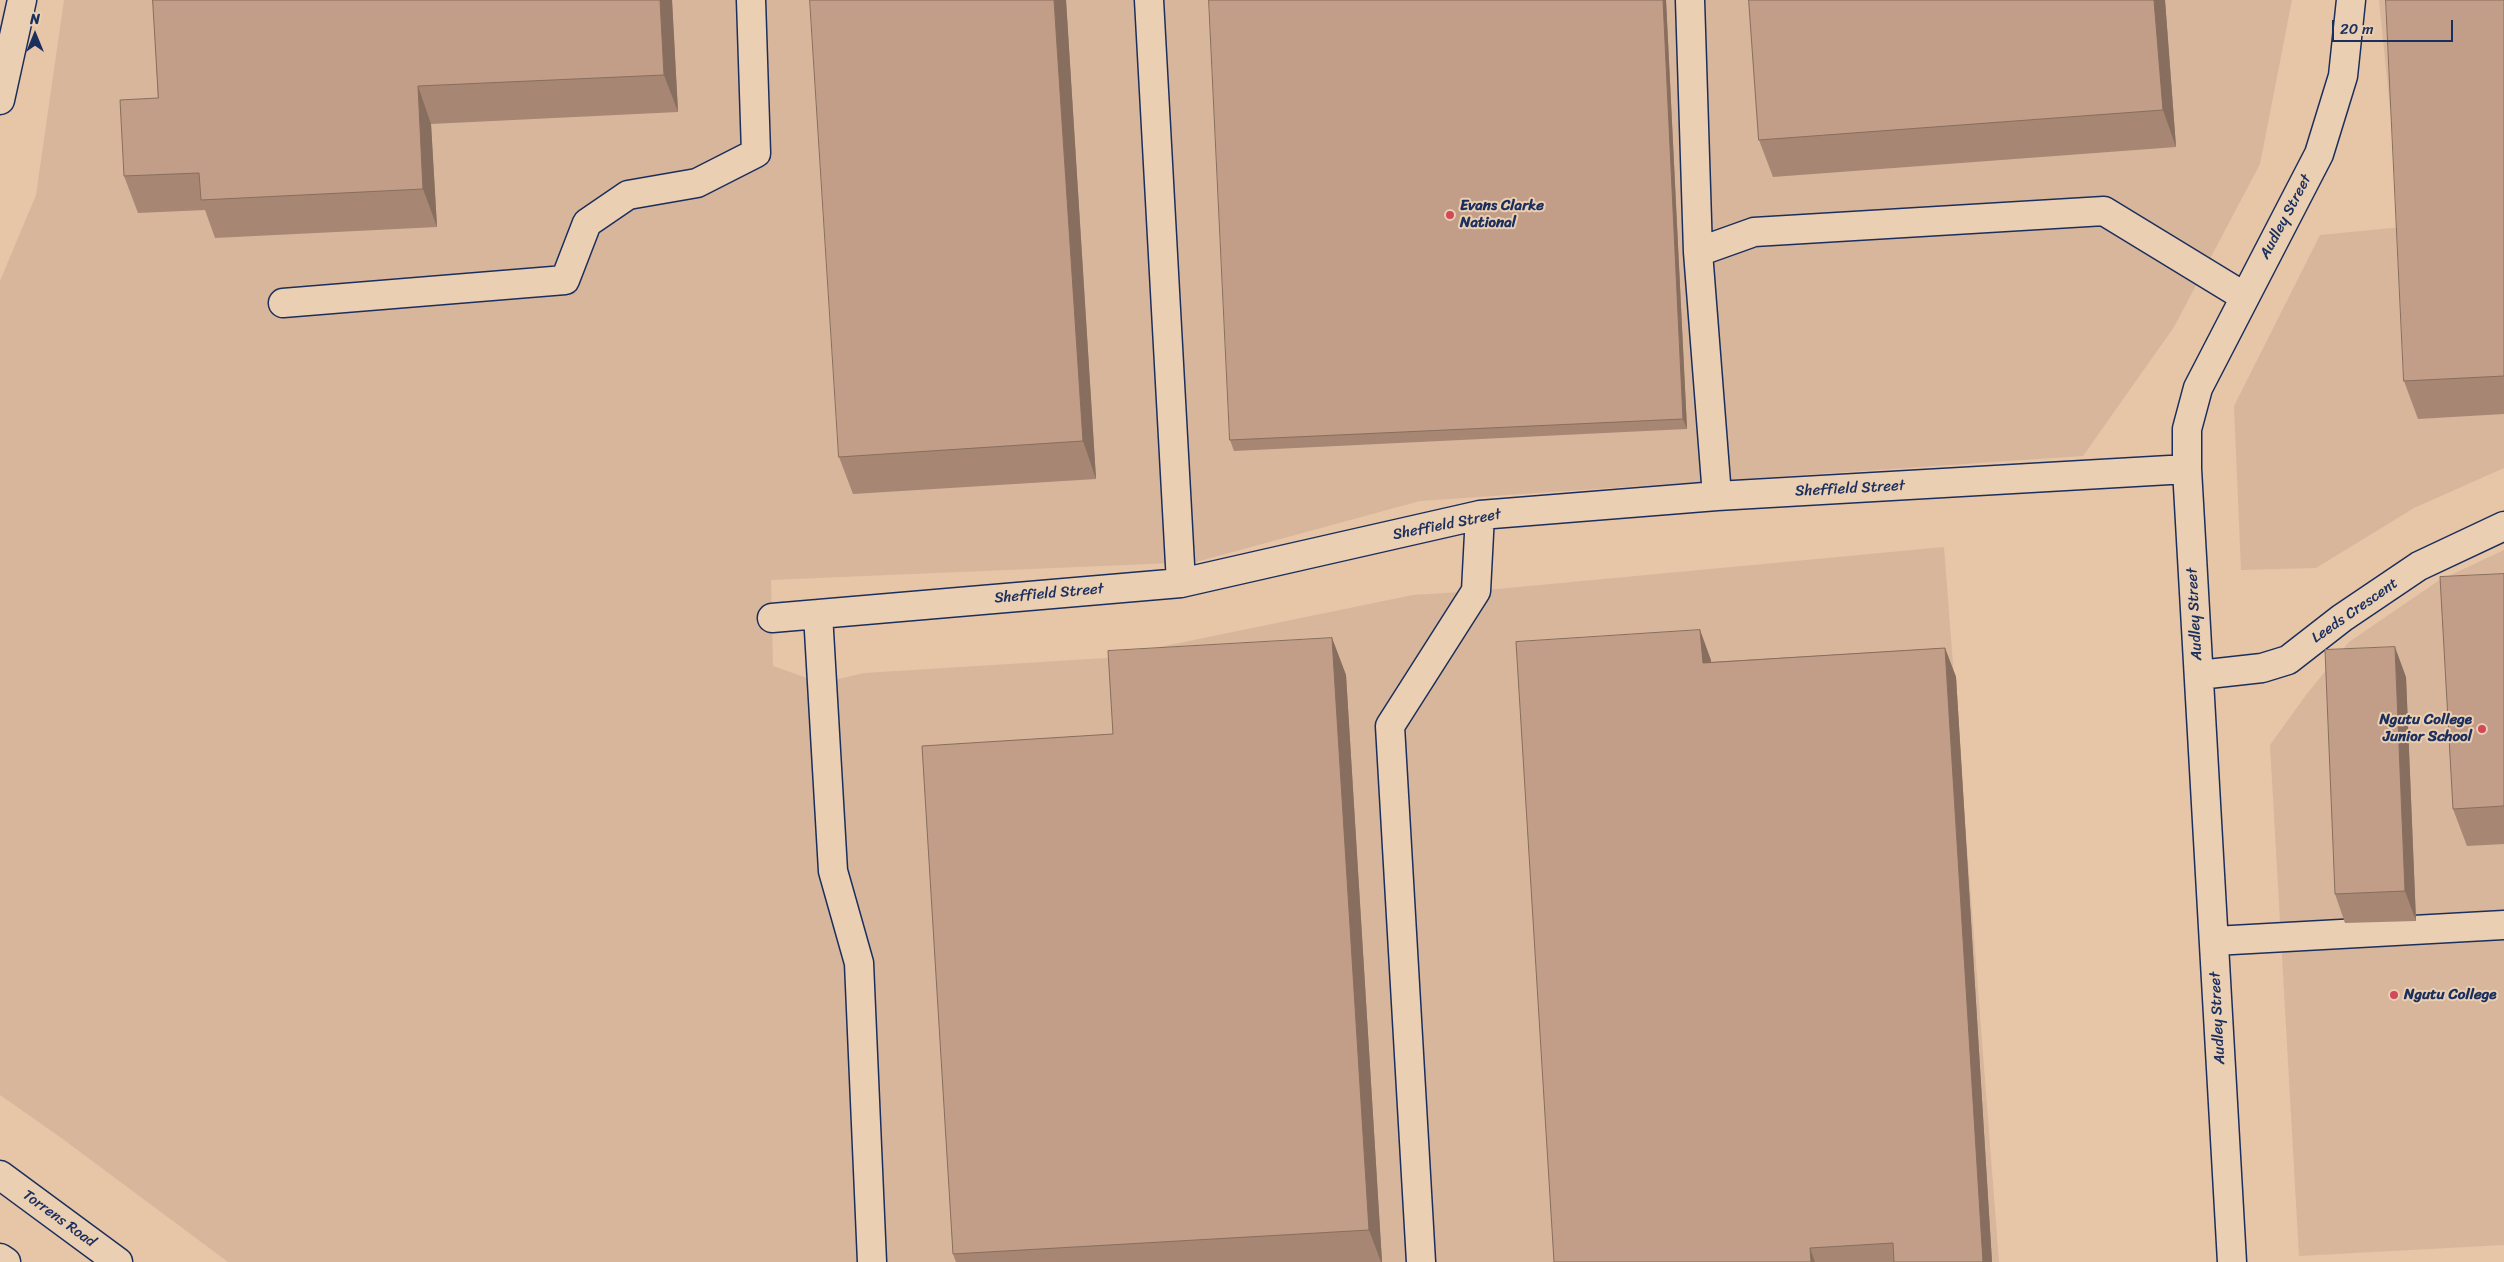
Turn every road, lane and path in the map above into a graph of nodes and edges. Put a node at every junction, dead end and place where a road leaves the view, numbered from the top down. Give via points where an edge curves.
1 (22, 0) edge
2 (751, 0) edge
3 (1149, 0) edge
4 (1690, 0) edge
5 (2351, 0) edge
6 (0, 100) edge
7 (1698, 252) junction
8 (2245, 296) junction
9 (283, 303) dead end
10 (2187, 470) junction
11 (1717, 496) junction
12 (1480, 515) junction
13 (2504, 526) edge
14 (1181, 583) junction
15 (818, 614) junction
16 (772, 618) dead end
17 (2199, 675) junction
18 (2504, 925) edge
19 (2214, 941) junction
20 (0, 1175) edge
21 (0, 1258) edge
22 (6, 1262) edge
23 (118, 1262) edge
24 (872, 1262) edge
25 (1421, 1262) edge
26 (2232, 1262) edge

1 - 6 street
2 - 9 street via 756,153 697,183 628,195 588,223 565,280
3 - 14 street
4 - 7 street
5 - 8 street, Audley Street via 2343,76 2319,154
7 - 8 street via 1754,232 2104,211
7 - 11 street
8 - 10 street, Audley Street via 2198,388 2187,429
10 - 11 street, Sheffield Street
10 - 17 street, Audley Street
11 - 12 street, Sheffield Street
12 - 14 street, Sheffield Street
12 - 25 street via 1476,592 1390,726
13 - 17 street, Leeds Crescent via 2419,566 2342,618 2288,660 2262,668
14 - 15 street, Sheffield Street
15 - 16 street, Sheffield Street
15 - 24 street via 833,871 859,963
17 - 19 street, Audley Street
18 - 19 street
19 - 26 street, Audley Street
20 - 23 street, Torrens Road
21 - 22 street

